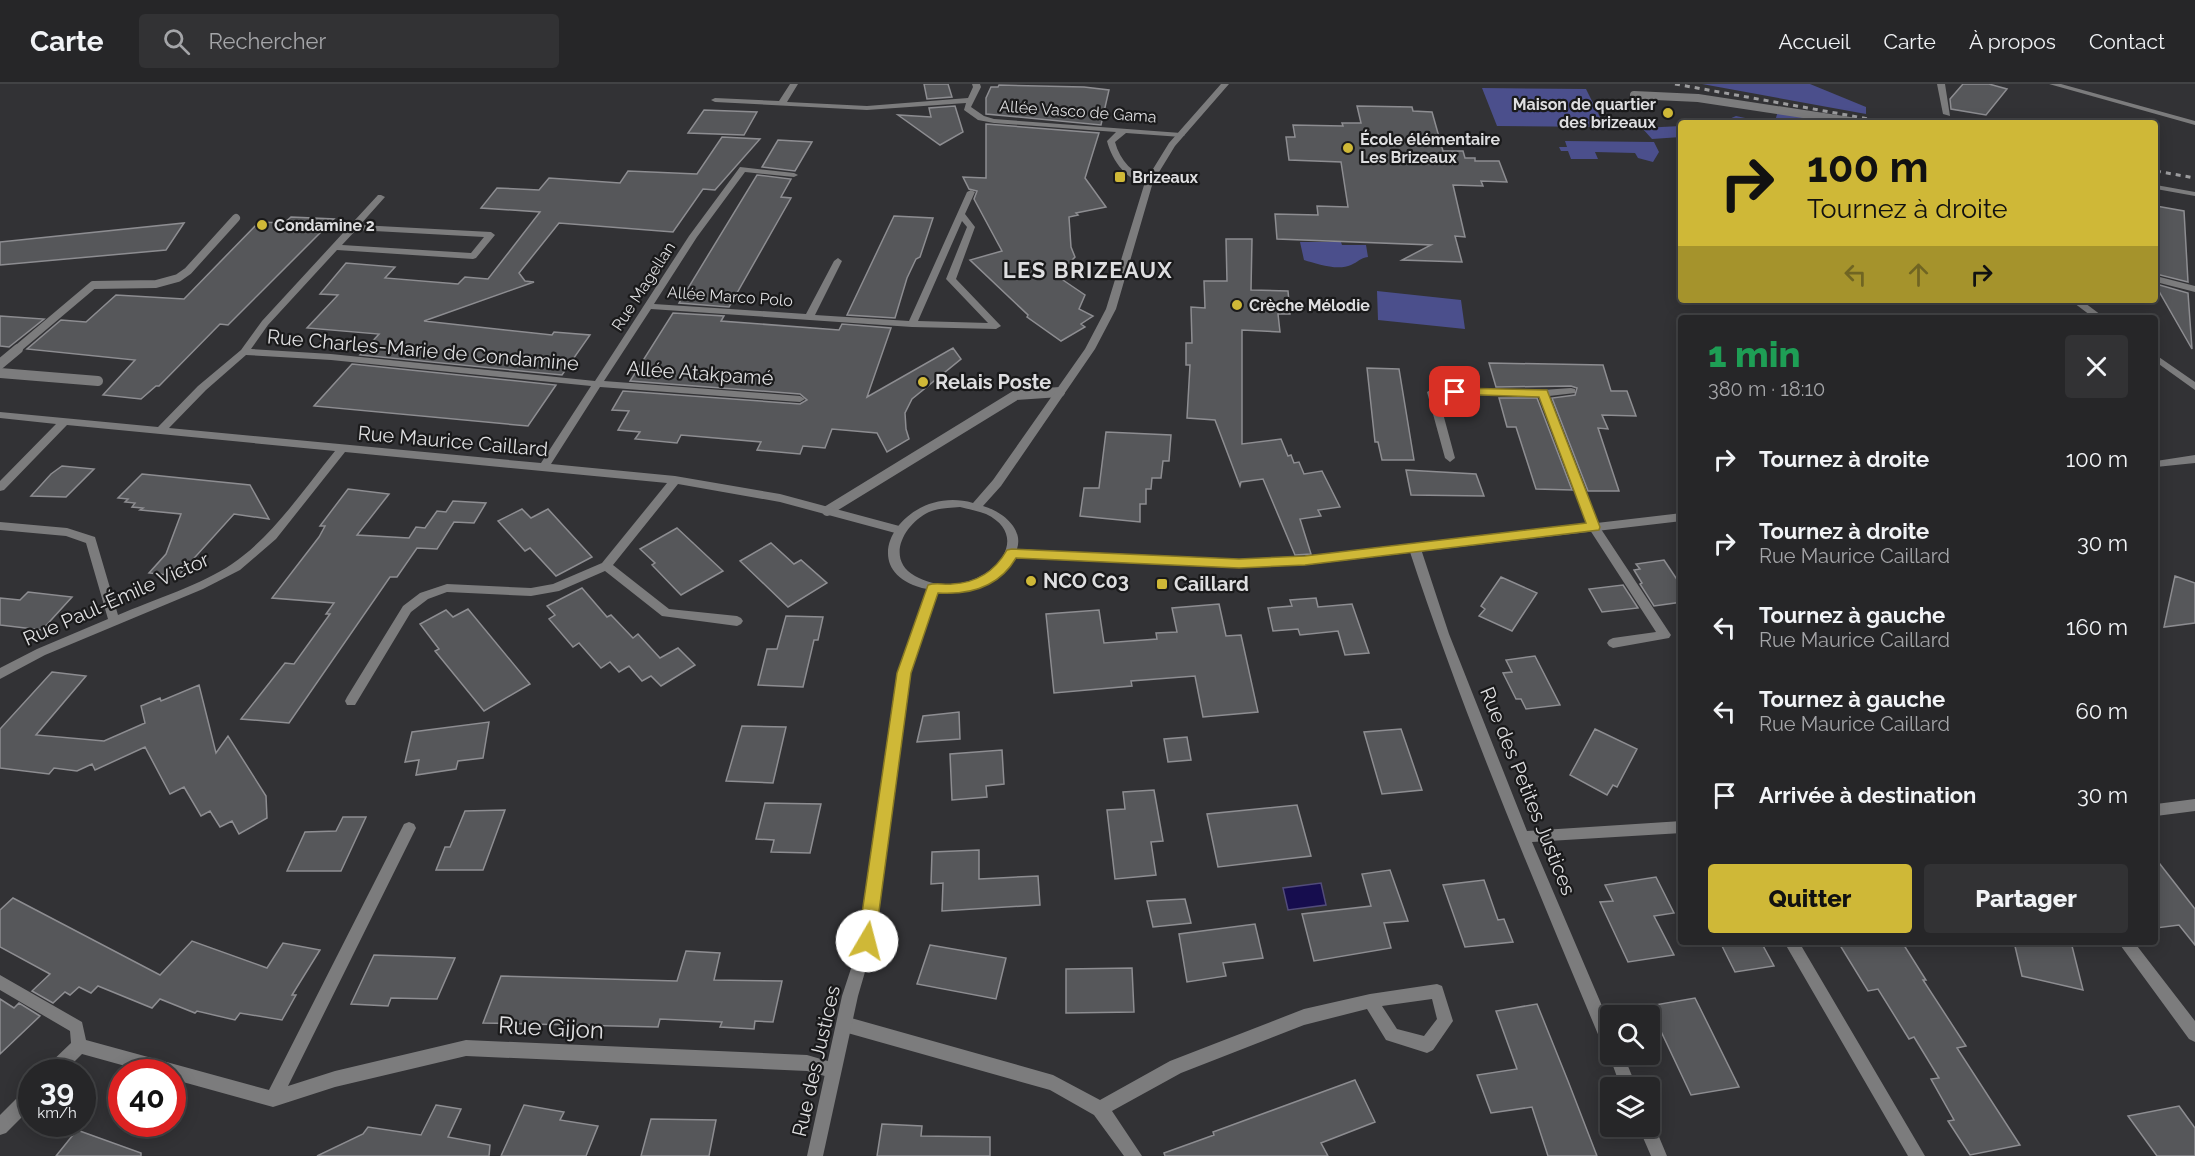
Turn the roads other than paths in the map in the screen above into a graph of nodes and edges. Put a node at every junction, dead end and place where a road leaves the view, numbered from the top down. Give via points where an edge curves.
1 (794, 84) edge
2 (976, 84) edge
3 (1225, 84) edge
4 (1941, 84) edge
5 (2053, 84) edge
6 (1634, 95) dead end
7 (972, 99) junction
8 (715, 100) dead end
9 (782, 103) junction
10 (1947, 114) dead end
11 (1843, 120) edge
12 (2195, 123) edge
13 (1128, 130) junction
14 (1181, 135) junction
15 (794, 175) dead end
16 (1149, 182) junction
17 (2158, 187) edge
18 (971, 192) dead end
19 (2195, 194) edge
20 (381, 197) dead end
21 (961, 214) junction
22 (236, 218) dead end
23 (353, 227) junction
24 (335, 247) junction
25 (838, 261) dead end
26 (2158, 280) edge
27 (2195, 289) edge
28 (2079, 303) edge
29 (648, 306) junction
30 (2096, 315) edge
31 (810, 316) junction
32 (912, 324) junction
33 (244, 352) junction
34 (2158, 359) edge
35 (0, 364) edge
36 (0, 373) edge
37 (98, 381) dead end
38 (598, 384) junction
39 (2195, 387) edge
40 (1571, 391) dead end
41 (1059, 392) junction
42 (1543, 393) junction
43 (800, 399) dead end
44 (0, 415) edge
45 (65, 421) junction
46 (160, 431) junction
47 (342, 449) junction
48 (1450, 458) dead end
49 (2195, 459) edge
50 (2158, 464) edge
51 (544, 467) junction
52 (675, 480) junction
53 (0, 487) edge
54 (977, 506) junction
55 (827, 511) junction
56 (1678, 517) edge
57 (0, 526) edge
58 (1594, 527) junction
59 (899, 530) junction
60 (1415, 549) junction
61 (1012, 553) junction
62 (606, 566) junction
63 (933, 588) junction
64 (114, 620) junction
65 (736, 621) dead end
66 (1613, 643) dead end
67 (0, 674) edge
68 (351, 701) dead end
69 (2195, 805) edge
70 (2158, 810) edge
71 (1678, 827) edge
72 (409, 828) dead end
73 (1523, 837) junction
74 (1793, 945) edge
75 (2127, 945) edge
76 (0, 982) edge
77 (1370, 1001) junction
78 (1600, 1020) edge
79 (844, 1024) junction
80 (2195, 1034) edge
81 (79, 1046) junction
82 (66, 1059) edge
83 (832, 1070) junction
84 (273, 1099) junction
85 (18, 1109) edge
86 (1100, 1109) junction
87 (0, 1127) edge
88 (1651, 1137) edge
89 (815, 1156) edge
90 (1134, 1156) edge
91 (1659, 1156) edge
92 (1917, 1156) edge

1 - 9 street
2 - 7 street, Allée Vasco de Gama
3 - 14 street
4 - 10 street
5 - 12 street
6 - 11 lane via 1698,98
7 - 9 street via 867,108
7 - 13 street, Allée Vasco de Gama via 967,108 994,121
8 - 9 street
13 - 14 street, Allée Vasco de Gama
13 - 16 street via 1115,136 1112,148 1131,176
14 - 16 street
15 - 29 street, Rue Magellan via 743,169
16 - 41 street via 1111,309 1090,349
17 - 19 street
18 - 21 street
20 - 23 street
21 - 32 street
21 - 32 street, Allée Marco Polo via 971,227 951,279 996,326
22 - 35 lane via 178,278 156,284 93,285
23 - 24 street
23 - 24 street via 491,235 472,256
24 - 33 street
25 - 31 street, Allée Marco Polo
26 - 27 street
28 - 30 street
29 - 31 street, Allée Marco Polo
29 - 38 street, Rue Magellan
31 - 32 street, Allée Marco Polo
33 - 38 street, Rue Charles-Marie de Condamine
33 - 46 street
34 - 39 street
36 - 37 lane
38 - 43 street, Allée Atakpamé
38 - 51 street, Rue Magellan
40 - 42 street
41 - 54 street
41 - 55 lane via 1016,395
42 - 48 street via 1432,392
42 - 58 street
44 - 45 street, Rue Maurice Caillard
45 - 46 street, Rue Maurice Caillard
45 - 53 street
46 - 47 street, Rue Maurice Caillard
47 - 51 street, Rue Maurice Caillard
47 - 64 street, Rue Paul-Émile Victor via 272,536 236,567
49 - 50 street
51 - 52 street, Rue Maurice Caillard
52 - 55 street, Rue Maurice Caillard via 780,498
52 - 62 street
54 - 59 street via 951,504 924,510
54 - 61 street via 992,511 1007,524 1014,541
55 - 59 street, Rue Maurice Caillard
56 - 58 street
57 - 64 street via 67,532 91,540
58 - 60 street
58 - 66 street via 1665,635
59 - 63 street via 893,544 901,572
60 - 61 street via 1239,564
60 - 73 street, Rue des Petites Justices via 1443,634
61 - 63 street via 991,578 973,586
62 - 65 street via 666,614
62 - 68 street via 555,588 531,592 447,588 424,596 407,609
63 - 79 street, Rue des Justices via 904,673 867,941
64 - 67 street, Rue Paul-Émile Victor
69 - 70 street
71 - 73 street
72 - 84 street
73 - 78 street, Rue des Petites Justices
74 - 92 street
75 - 80 street
76 - 81 street via 77,1027
77 - 77 street via 1437,991 1445,1021 1427,1045 1392,1035
77 - 86 street via 1304,1017 1176,1067
79 - 83 street, Rue des Justices
79 - 86 street via 1053,1083
81 - 82 street
81 - 84 street
83 - 84 street, Rue Gijon via 807,1063 466,1048 335,1078
83 - 89 street, Rue des Justices
85 - 87 street
86 - 90 street
88 - 91 street

